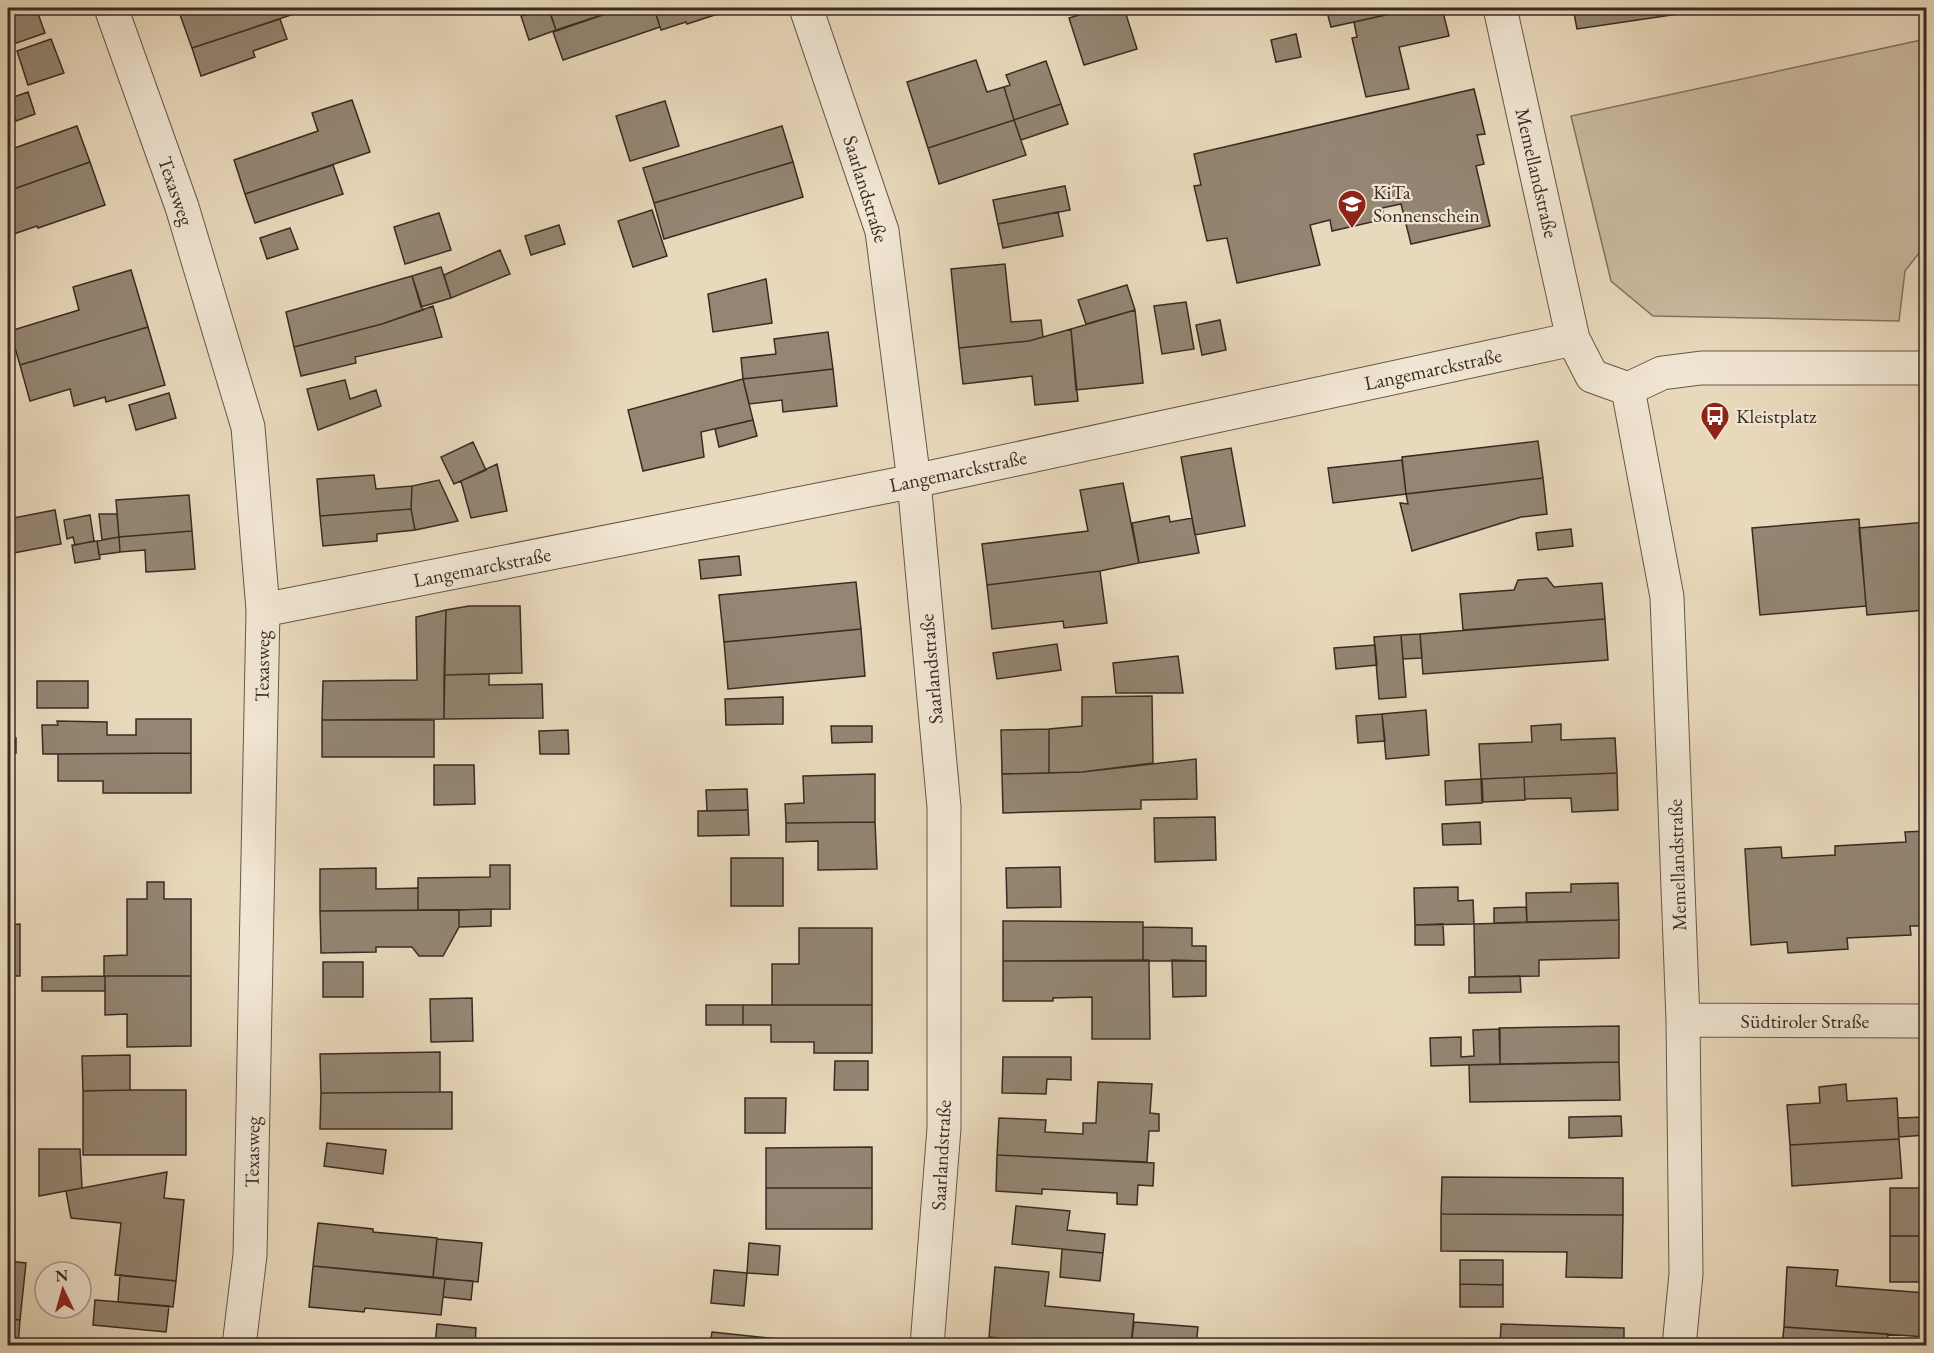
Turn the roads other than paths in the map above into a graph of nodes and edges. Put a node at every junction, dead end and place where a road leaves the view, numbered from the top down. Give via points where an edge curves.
1 (111, 8) edge
2 (806, 8) edge
3 (1500, 8) edge
4 (1573, 339) junction
5 (1926, 368) edge
6 (1628, 389) junction
7 (914, 481) junction
8 (263, 610) junction
9 (1683, 1020) junction
10 (1926, 1021) edge
11 (239, 1346) edge
12 (927, 1346) edge
13 (1679, 1346) edge

1 - 8 street, Texasweg via 182,207 248,427
2 - 7 street, Saarlandstraße via 882,231
3 - 4 street, Memellandstraße
4 - 6 street via 1592,376
4 - 7 street, Langemarckstraße
5 - 6 street via 1701,368 1662,373
6 - 9 street, Memellandstraße via 1667,597
7 - 8 street, Langemarckstraße
7 - 12 street, Saarlandstraße via 944,807 944,1128
8 - 11 street, Texasweg via 250,1255
9 - 10 street, Südtiroler Straße
9 - 13 street, Memellandstraße via 1686,1274

